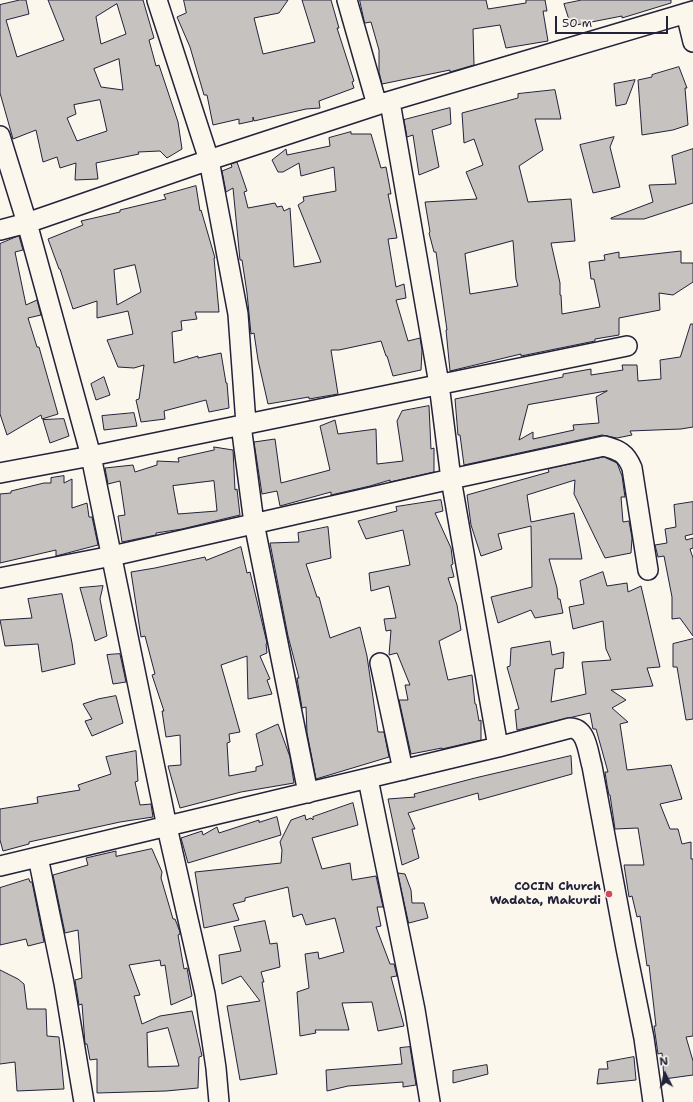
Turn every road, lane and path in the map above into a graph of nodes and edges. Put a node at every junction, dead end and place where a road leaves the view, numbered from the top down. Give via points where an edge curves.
1 (157, 0) edge
2 (347, 0) edge
3 (681, 10) edge
4 (693, 42) edge
5 (384, 103) junction
6 (0, 136) edge
7 (209, 160) junction
8 (27, 223) junction
9 (0, 230) edge
10 (627, 346) dead end
11 (439, 384) junction
12 (243, 425) junction
13 (91, 456) junction
14 (0, 473) edge
15 (451, 479) junction
16 (254, 523) junction
17 (112, 556) junction
18 (648, 570) dead end
19 (0, 578) edge
20 (380, 663) dead end
21 (498, 747) junction
22 (403, 770) junction
23 (368, 778) junction
24 (308, 793) junction
25 (167, 826) junction
26 (38, 857) junction
27 (0, 866) edge
28 (84, 1102) edge
29 (219, 1102) edge
30 (430, 1102) edge
31 (654, 1102) edge

1 - 7 street
2 - 5 street
3 - 4 street
3 - 5 street
5 - 7 street
5 - 11 street
6 - 8 street
7 - 8 street
7 - 12 street via 238,314
8 - 9 street
8 - 13 street
10 - 11 street
11 - 12 street
11 - 15 street
12 - 13 street
12 - 16 street
13 - 14 street
13 - 17 street
15 - 16 street
15 - 18 street via 604,446 617,449 628,459 632,468
15 - 21 street
16 - 17 street
16 - 24 street
17 - 19 street
17 - 25 street
20 - 22 street
21 - 22 street
21 - 31 street via 570,728 580,731 584,738 592,766
22 - 23 street
23 - 24 street
23 - 30 street via 415,1010
24 - 25 street
25 - 26 street
25 - 29 street via 205,994
26 - 27 street
26 - 28 street via 64,983

